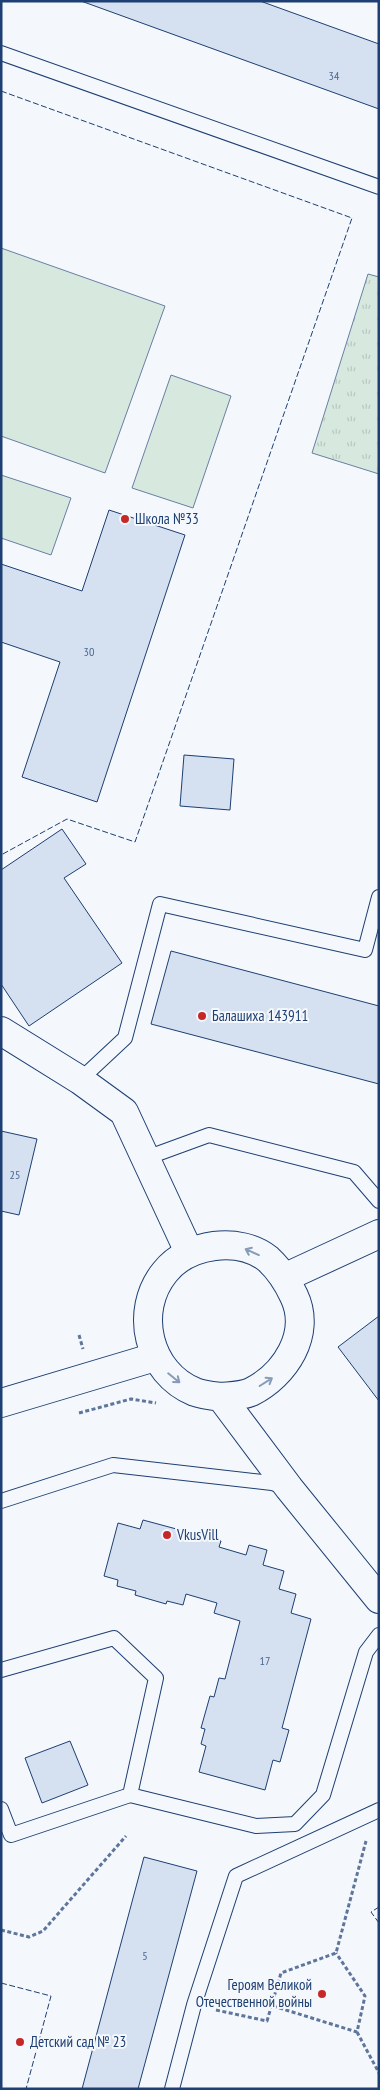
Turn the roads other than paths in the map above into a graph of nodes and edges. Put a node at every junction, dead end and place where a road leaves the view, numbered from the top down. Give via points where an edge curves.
1 (1, 53) edge
2 (379, 187) edge
3 (379, 897) edge
4 (1, 1031) edge
5 (80, 1080) junction
6 (146, 1158) junction
7 (379, 1201) edge
8 (379, 1234) edge
9 (189, 1252) junction
10 (286, 1277) junction
11 (155, 1357) junction
12 (221, 1398) junction
13 (1, 1403) edge
14 (289, 1488) junction
15 (1, 1501) edge
16 (379, 1599) edge
17 (379, 1635) edge
18 (1, 1670) edge
19 (130, 1796) junction
20 (1, 1809) edge
21 (376, 1811) edge
22 (172, 2089) edge

1 - 2 lane
3 - 5 lane via 365,950 160,904 125,1038
4 - 5 street
5 - 6 street via 124,1112
6 - 7 lane via 209,1135 354,1172
6 - 9 street
8 - 10 street
10 -> 9 street via 266,1258 242,1247 215,1245
9 - 11 street via 165,1271 150,1297 147,1328
12 -> 10 street via 249,1393 273,1379 291,1357 299,1321 297,1302
11 -> 12 street via 172,1378 195,1392
11 - 13 street
12 - 14 street
14 - 15 lane via 272,1483 113,1465
14 - 16 street
17 - 19 lane via 366,1652 323,1795 295,1824 256,1826
18 - 19 lane via 114,1638 156,1678
19 - 20 lane via 11,1835
21 - 22 lane via 236,1876 194,2005

